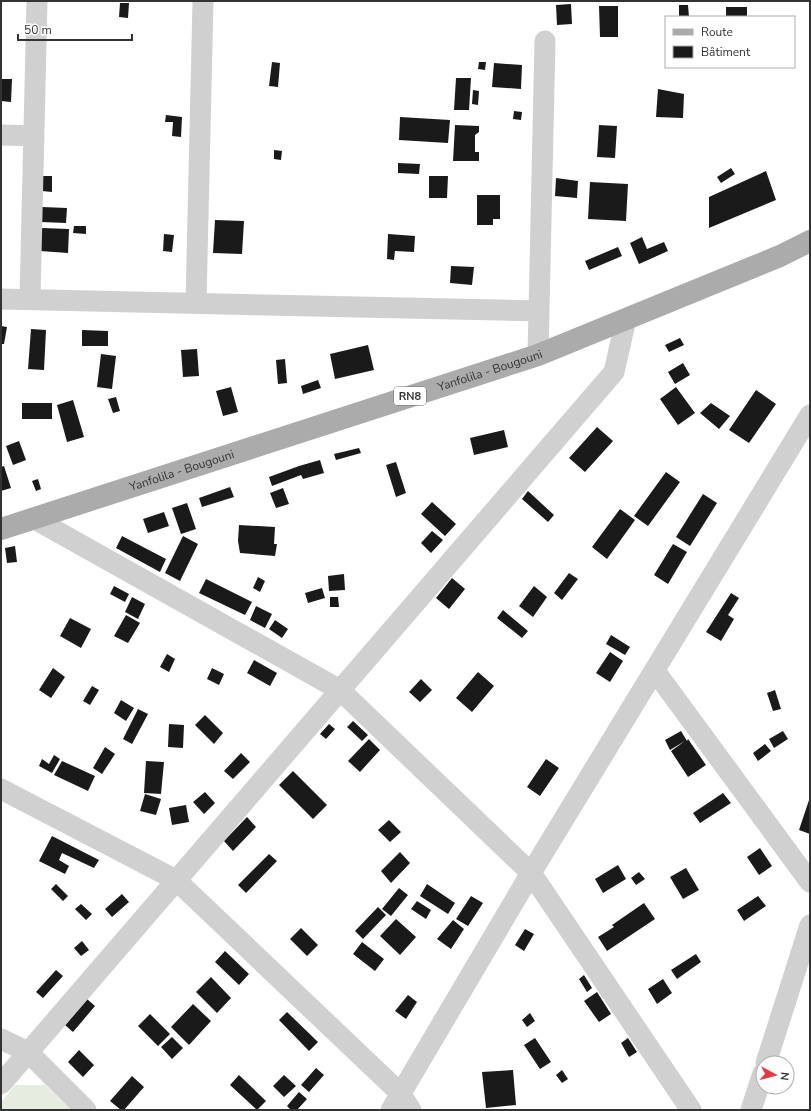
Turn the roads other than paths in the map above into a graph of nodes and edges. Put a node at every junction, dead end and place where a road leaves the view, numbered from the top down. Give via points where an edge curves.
1 (37, 1) edge
2 (203, 1) edge
3 (545, 41) dead end
4 (1, 135) edge
5 (34, 136) junction
6 (810, 241) edge
7 (1, 299) edge
8 (30, 299) junction
9 (196, 303) junction
10 (539, 311) junction
11 (626, 319) junction
12 (538, 355) junction
13 (810, 415) edge
14 (33, 518) junction
15 (1, 529) edge
16 (654, 671) junction
17 (340, 690) junction
18 (1, 788) edge
19 (531, 873) junction
20 (176, 880) junction
21 (810, 882) edge
22 (810, 925) edge
23 (1, 1039) edge
24 (28, 1052) junction
25 (769, 1055) edge
26 (1, 1084) edge
27 (756, 1095) edge
28 (401, 1104) edge
29 (86, 1110) edge
30 (691, 1110) edge
31 (751, 1110) edge

1 - 5 street
2 - 9 street
3 - 10 street
4 - 5 street
5 - 8 street
6 - 11 main road, Yanfolila - Bougouni / RN8 via 780,256
7 - 8 street
8 - 9 street
9 - 10 street
10 - 12 street
11 - 12 main road, Yanfolila - Bougouni / RN8
11 - 17 street via 614,372
12 - 14 main road, Yanfolila - Bougouni / RN8
13 - 16 street
14 - 15 main road, Yanfolila - Bougouni / RN8
14 - 17 street
16 - 19 street
16 - 21 street
17 - 19 street
17 - 20 street
18 - 20 street
19 - 28 street
19 - 30 street
20 - 24 street
20 - 28 street
22 - 25 street
23 - 24 street
24 - 26 street
24 - 29 street
27 - 31 street

